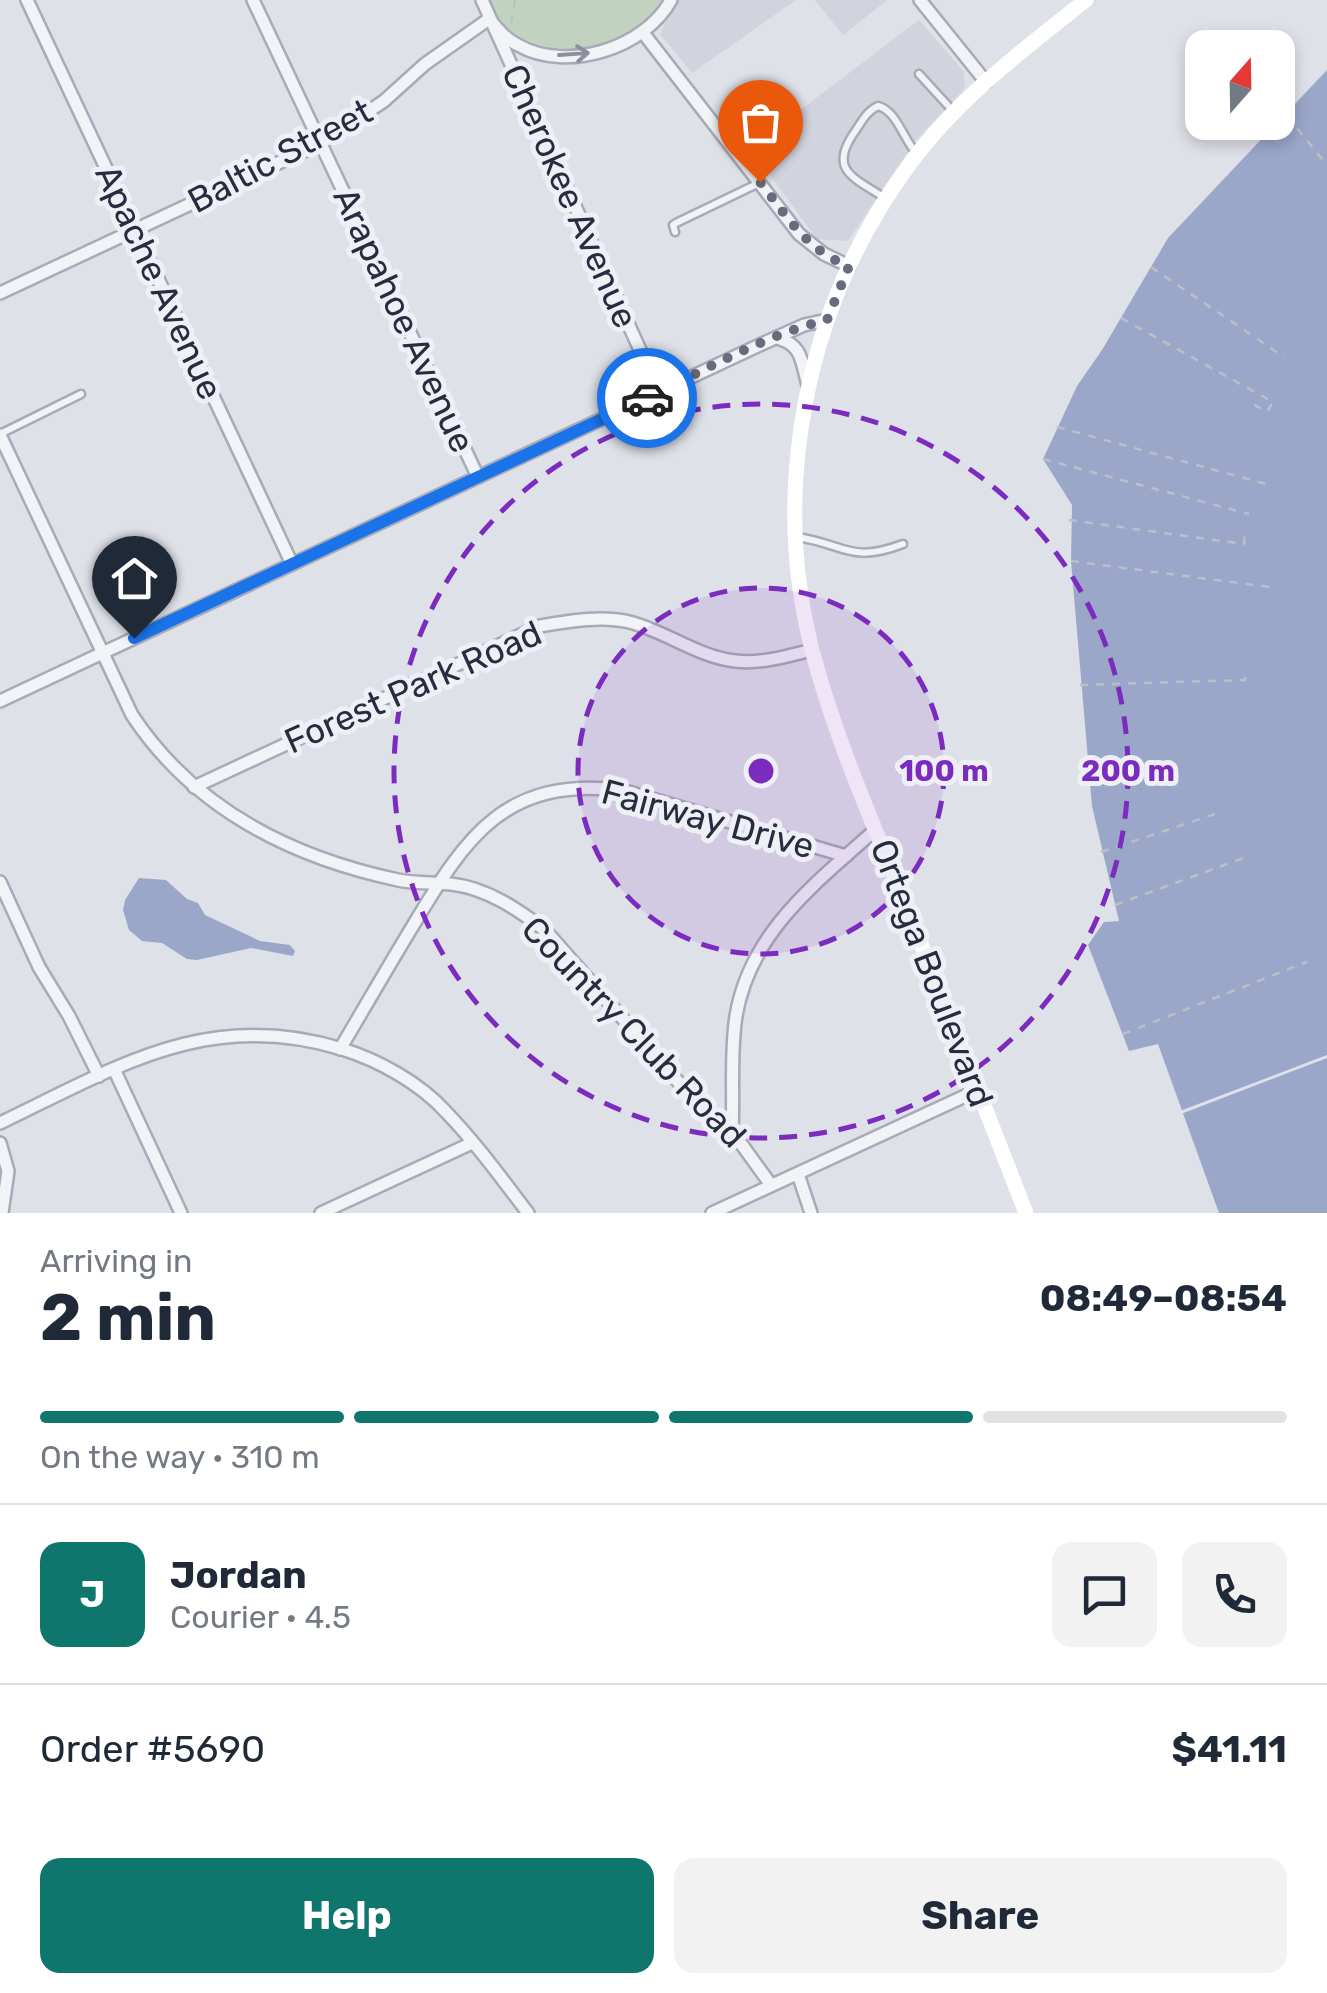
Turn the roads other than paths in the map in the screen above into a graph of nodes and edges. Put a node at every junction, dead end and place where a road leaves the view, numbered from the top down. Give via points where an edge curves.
1 (27, 0) edge
2 (253, 0) edge
3 (482, 0) edge
4 (671, 0) edge
5 (920, 0) edge
6 (1086, 0) edge
7 (489, 19) junction
8 (644, 34) junction
9 (919, 74) dead end
10 (986, 82) junction
11 (954, 112) junction
12 (320, 144) junction
13 (918, 154) junction
14 (760, 182) junction
15 (886, 198) junction
16 (134, 231) junction
17 (676, 232) dead end
18 (849, 266) junction
19 (0, 293) edge
20 (827, 320) junction
21 (777, 338) junction
22 (808, 384) junction
23 (659, 392) junction
24 (81, 394) dead end
25 (0, 434) edge
26 (478, 476) junction
27 (796, 536) junction
28 (904, 544) dead end
29 (292, 564) junction
30 (812, 650) junction
31 (103, 653) junction
32 (0, 701) edge
33 (194, 787) junction
34 (876, 830) junction
35 (846, 856) junction
36 (0, 882) edge
37 (438, 884) junction
38 (340, 1049) junction
39 (114, 1069) junction
40 (98, 1076) junction
41 (978, 1090) junction
42 (0, 1122) edge
43 (732, 1131) junction
44 (0, 1143) edge
45 (472, 1143) junction
46 (798, 1174) junction
47 (771, 1185) junction
48 (2, 1213) edge
49 (182, 1213) edge
50 (322, 1213) edge
51 (528, 1213) edge
52 (712, 1213) edge
53 (811, 1213) edge
54 (1026, 1213) edge

1 - 16 street, Apache Avenue
2 - 12 street, Arapahoe Avenue
3 - 7 street, Cherokee Avenue
4 - 8 street
5 - 10 street
6 - 10 main road, Ortega Boulevard
7 -> 8 street via 503,36 541,54 588,53
7 - 12 street, Baltic Street
7 - 23 street, Cherokee Avenue
8 - 14 street
9 - 11 lane
10 - 11 main road, Ortega Boulevard
11 - 13 main road, Ortega Boulevard
12 - 16 street, Baltic Street
12 - 26 street, Arapahoe Avenue
13 - 15 main road, Ortega Boulevard
13 - 15 lane via 892,112 871,109 848,140 842,163
14 - 17 lane via 676,223
14 - 18 street via 799,234
15 - 18 main road, Ortega Boulevard
16 - 19 street, Baltic Street
16 - 29 street, Apache Avenue
18 - 20 main road, Ortega Boulevard
20 - 21 street
20 - 22 main road, Ortega Boulevard
21 - 22 street via 800,350
21 - 23 street
22 - 27 main road, Ortega Boulevard
23 - 26 street
24 - 25 lane
25 - 31 street, Country Club Road
26 - 29 street
27 - 28 lane via 862,554
27 - 30 main road, Ortega Boulevard
29 - 31 street
30 - 33 street, Forest Park Road via 736,661 632,623 540,626
30 - 34 main road, Ortega Boulevard
31 - 32 street
31 - 33 street, Country Club Road via 153,746
33 - 37 street, Country Club Road via 234,818 310,856 356,872
34 - 35 street
34 - 41 main road, Ortega Boulevard
35 - 37 street, Fairway Drive via 588,786 507,809 465,843
35 - 43 street via 788,910 754,959 736,1014
36 - 40 street
37 - 38 street, Fairway Drive
37 - 43 street, Country Club Road via 486,894 546,932 680,1086
38 - 39 street via 290,1037 218,1036
38 - 45 street via 416,1088
39 - 40 street
39 - 49 street
40 - 42 street
41 - 46 street
41 - 54 main road, Ortega Boulevard
43 - 47 street, Country Club Road
44 - 48 street via 8,1172
45 - 50 street
45 - 51 street
46 - 47 street
46 - 53 street
47 - 52 street

